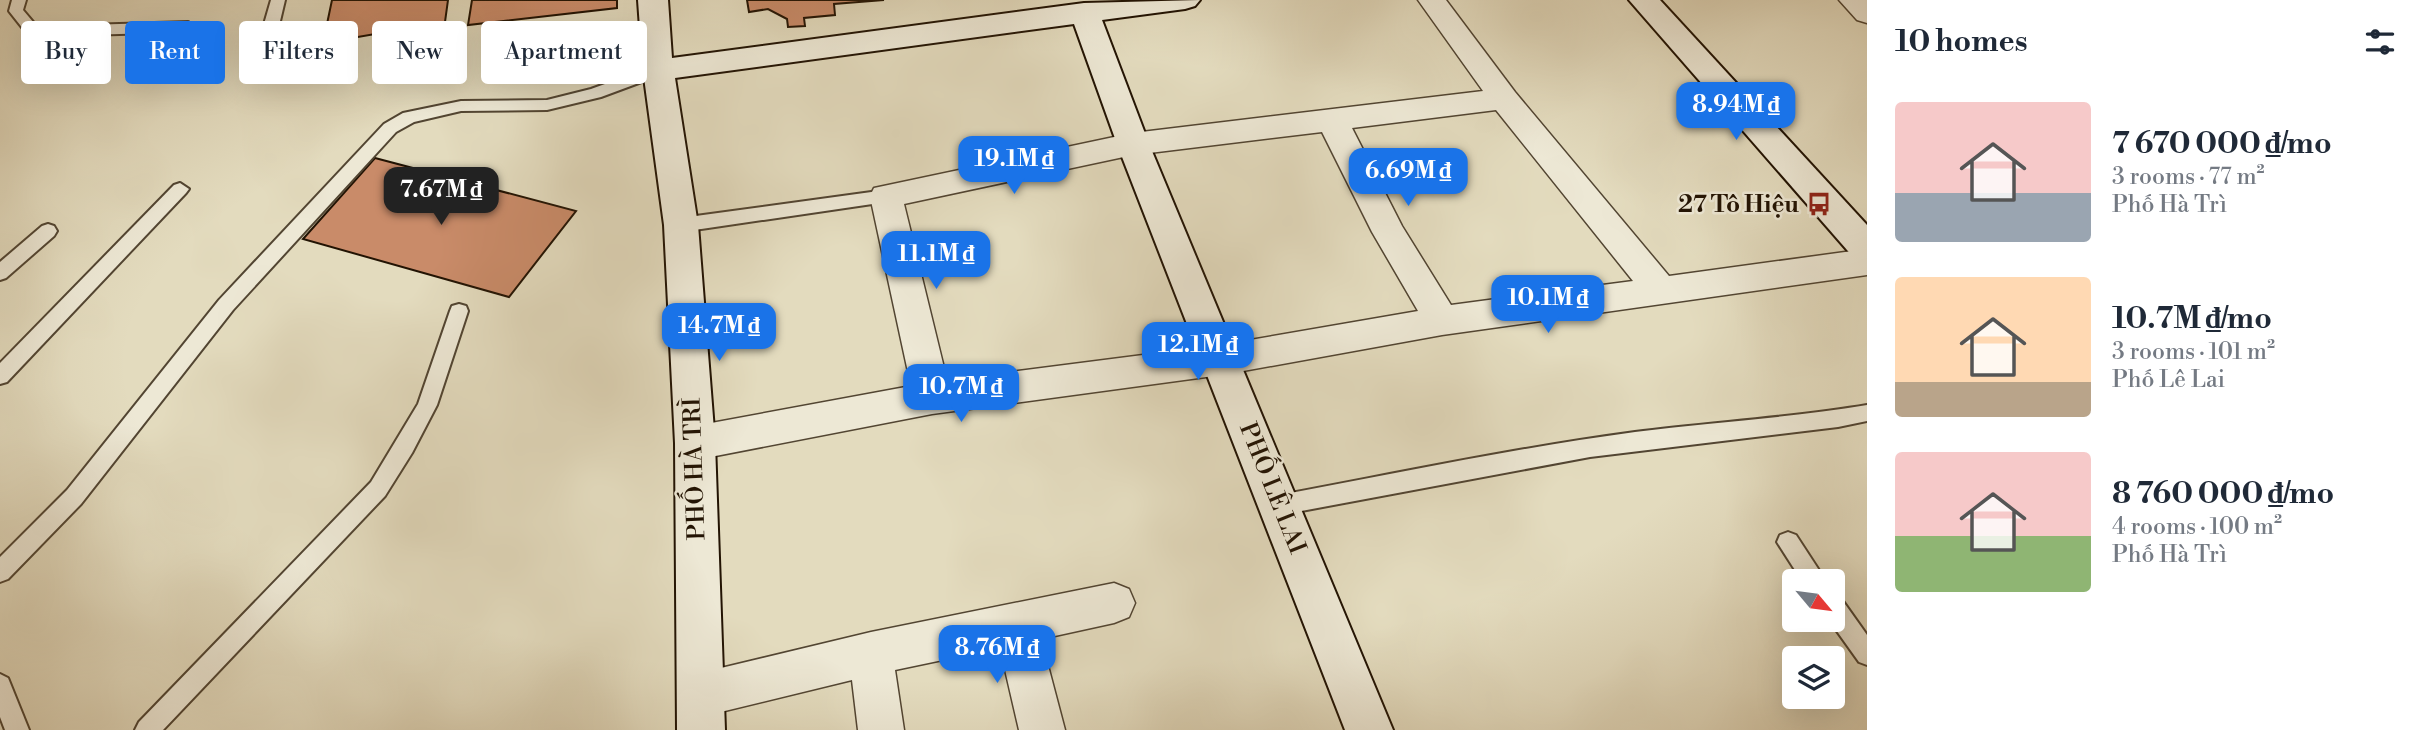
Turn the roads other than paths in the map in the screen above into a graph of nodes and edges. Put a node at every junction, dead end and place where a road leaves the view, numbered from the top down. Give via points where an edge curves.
1 (19, 0) edge
2 (278, 0) edge
3 (653, 0) edge
4 (1432, 0) edge
5 (1644, 0) edge
6 (1853, 0) edge
7 (1175, 1) edge
8 (1084, 12) junction
9 (1867, 13) edge
10 (272, 21) edge
11 (125, 29) edge
12 (658, 70) junction
13 (1504, 99) junction
14 (1331, 118) junction
15 (1132, 144) junction
16 (180, 189) dead end
17 (886, 196) junction
18 (681, 225) junction
19 (48, 231) dead end
20 (1867, 248) edge
21 (1867, 262) edge
22 (0, 273) edge
23 (1661, 291) junction
24 (460, 312) dead end
25 (1442, 321) junction
26 (1221, 360) junction
27 (0, 376) edge
28 (932, 398) junction
29 (1867, 413) edge
30 (695, 443) junction
31 (1280, 505) junction
32 (1788, 542) dead end
33 (1807, 569) edge
34 (0, 572) edge
35 (1114, 603) dead end
36 (1845, 623) edge
37 (1016, 624) junction
38 (870, 654) junction
39 (1867, 654) edge
40 (0, 687) edge
41 (701, 713) edge
42 (17, 730) edge
43 (147, 730) edge
44 (881, 730) edge
45 (1042, 730) edge
46 (1369, 730) edge

1 - 11 lane via 16,11 29,27 51,31
2 - 10 lane
3 - 12 street, PHỐ HÀ TRÌ
4 - 13 street
5 - 20 street
6 - 9 street
7 - 8 street
8 - 12 street
8 - 15 street, PHỐ LÊ LAI
12 - 18 street, PHỐ HÀ TRÌ
12 - 34 lane via 547,105 461,106 409,117 390,128 226,305 74,497
13 - 14 street
13 - 23 street
14 - 15 street
14 - 25 street via 1389,232
15 - 17 street
15 - 26 street, PHỐ LÊ LAI
16 - 27 lane
17 - 18 lane
17 - 28 street
18 - 30 street, PHỐ HÀ TRÌ
19 - 22 lane
21 - 23 street
23 - 25 street
24 - 43 lane via 428,405 378,489
25 - 26 street
26 - 28 street
26 - 31 street, PHỐ LÊ LAI
28 - 30 street
29 - 31 lane via 1531,457
30 - 41 street, PHỐ HÀ TRÌ
31 - 46 street, PHỐ LÊ LAI
32 - 33 lane
35 - 37 street
36 - 39 lane
37 - 38 street
37 - 45 street
38 - 41 street
38 - 44 street
40 - 42 lane

